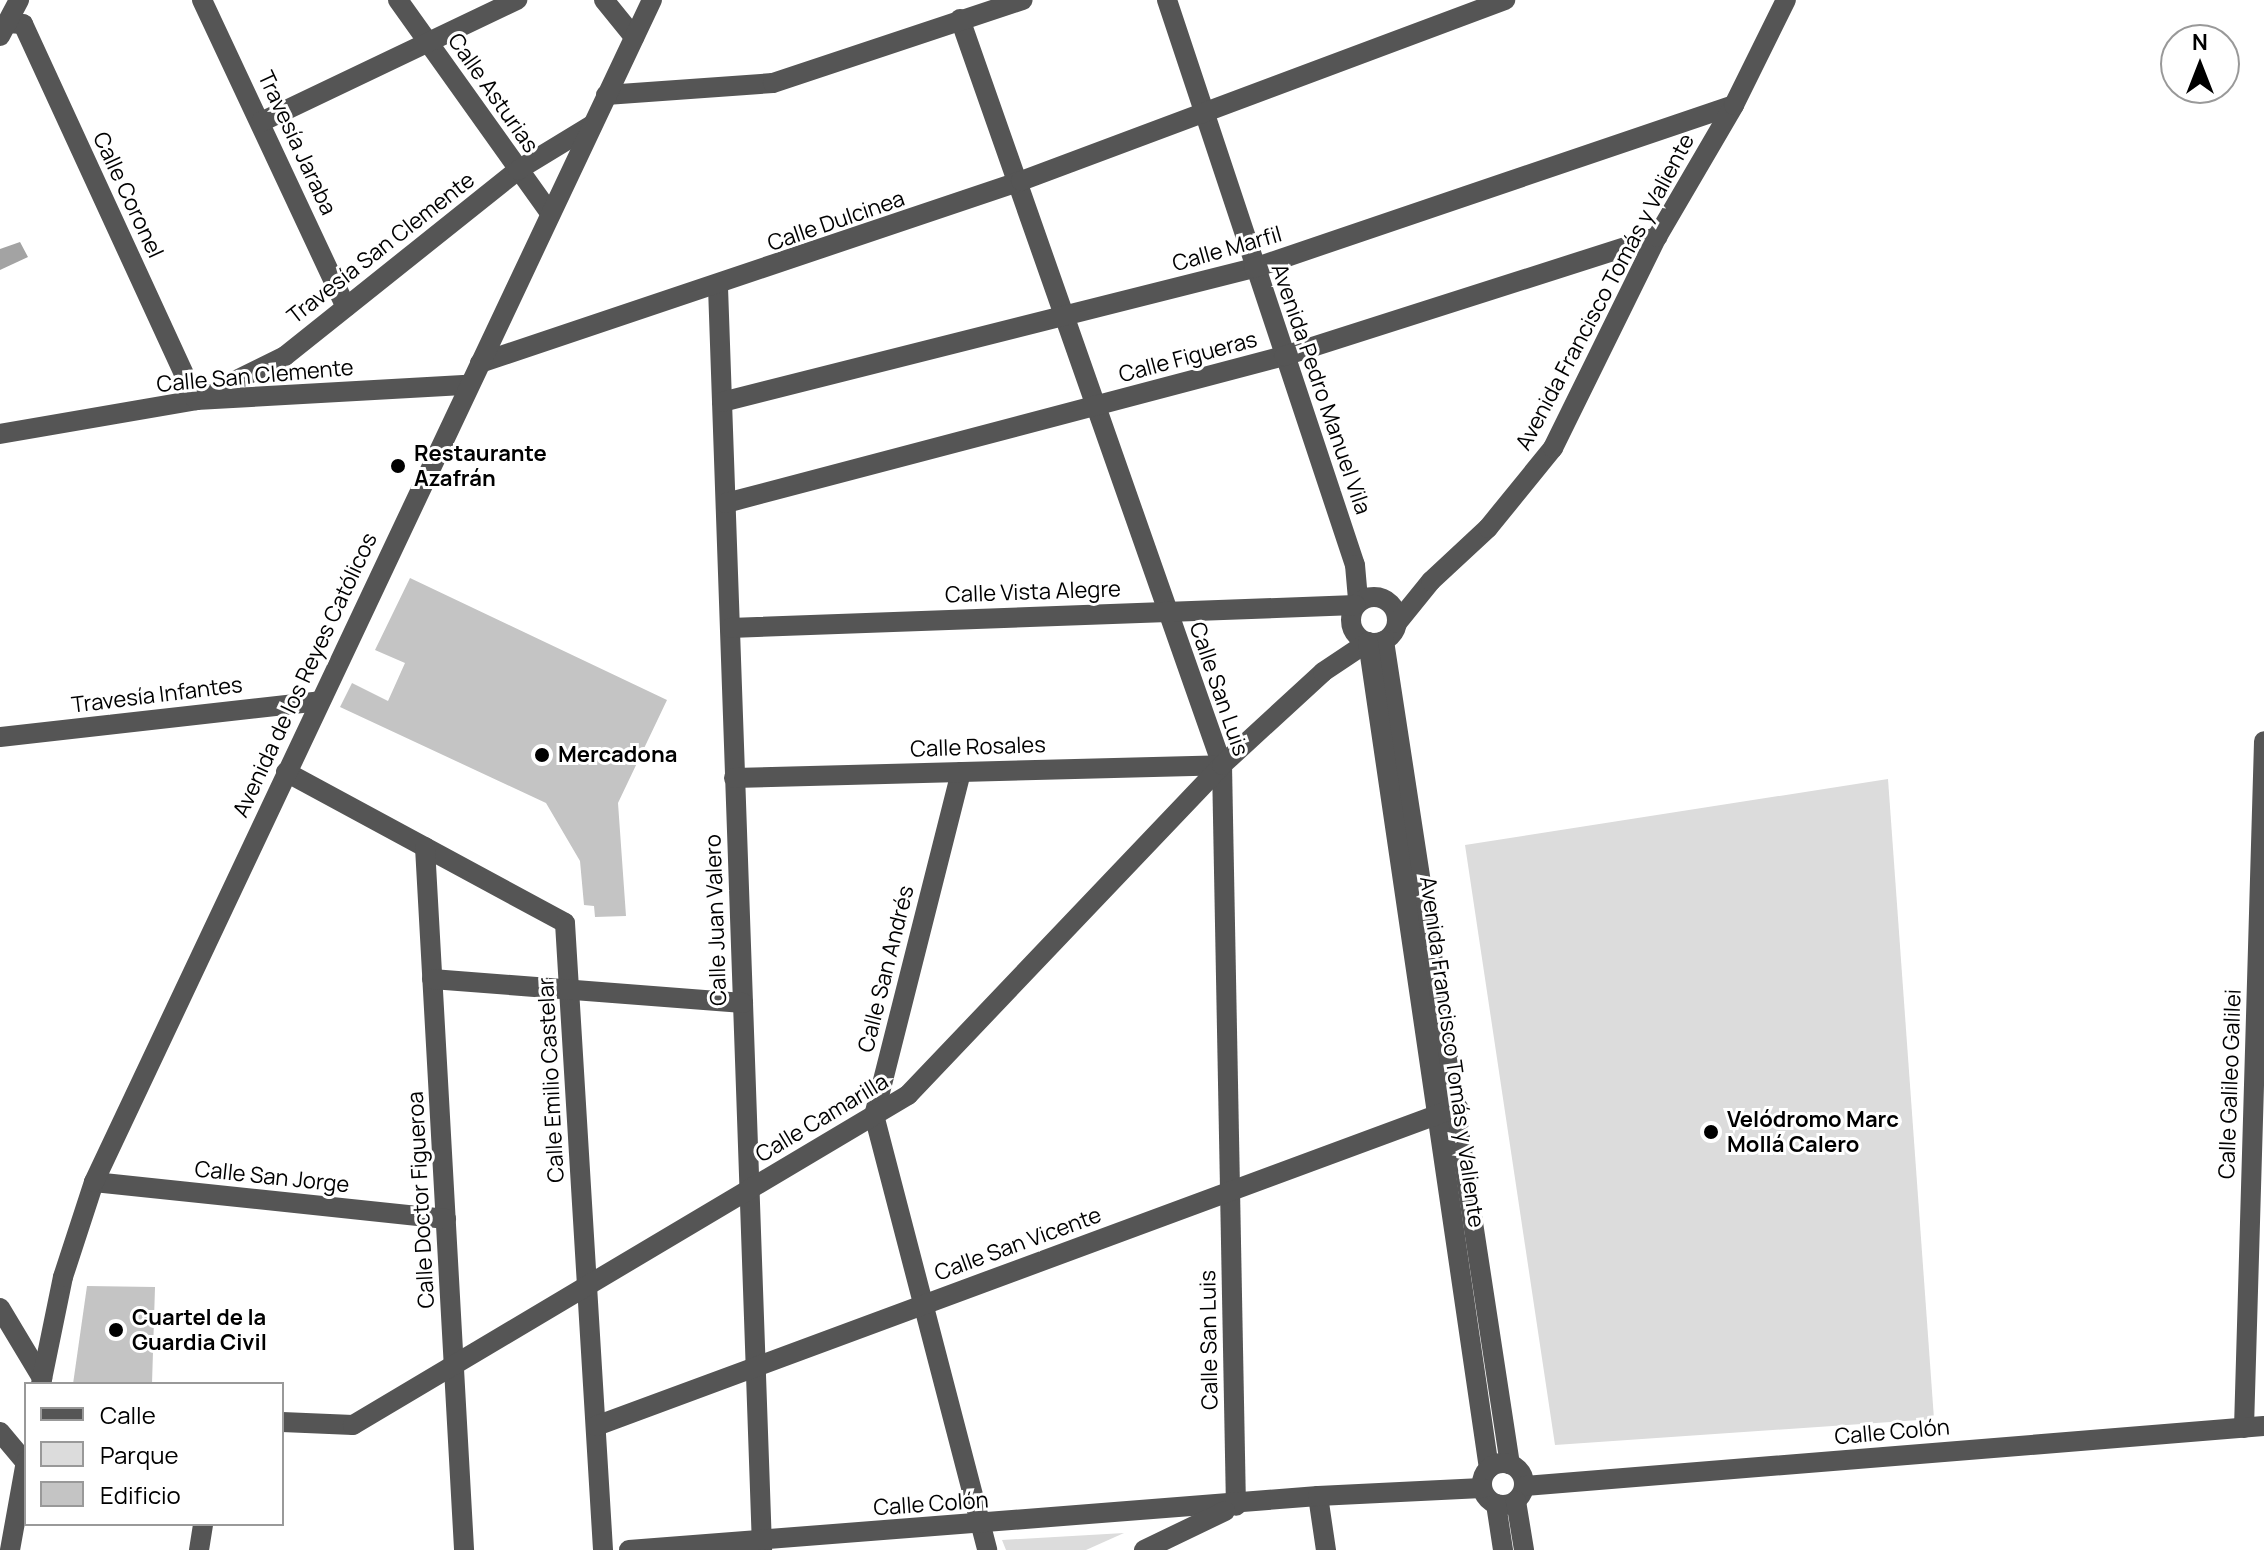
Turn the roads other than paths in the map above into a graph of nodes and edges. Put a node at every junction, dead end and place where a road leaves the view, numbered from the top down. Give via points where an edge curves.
1 (19, 0) edge
2 (202, 0) edge
3 (398, 0) edge
4 (517, 0) edge
5 (604, 0) edge
6 (652, 0) edge
7 (1023, 0) edge
8 (1167, 0) edge
9 (1505, 0) edge
10 (1786, 0) edge
11 (960, 19) junction
12 (2, 30) edge
13 (634, 37) junction
14 (426, 41) junction
15 (606, 95) junction
16 (1734, 105) junction
17 (1204, 113) junction
18 (261, 122) junction
19 (592, 125) junction
20 (518, 170) junction
21 (1021, 181) junction
22 (550, 213) junction
23 (1657, 237) junction
24 (1254, 268) junction
25 (718, 287) junction
26 (346, 307) junction
27 (1063, 318) junction
28 (1284, 356) junction
29 (480, 363) junction
30 (468, 385) junction
31 (196, 400) junction
32 (722, 402) junction
33 (1096, 408) junction
34 (0, 434) edge
35 (726, 503) junction
36 (1355, 565) junction
37 (1431, 581) junction
38 (1381, 598) junction
39 (1351, 610) junction
40 (1166, 611) junction
41 (1397, 623) junction
42 (730, 628) junction
43 (1376, 642) junction
44 (1323, 672) junction
45 (320, 701) junction
46 (0, 737) edge
47 (2264, 741) edge
48 (1222, 765) junction
49 (286, 772) junction
50 (961, 772) junction
51 (734, 778) junction
52 (425, 847) junction
53 (432, 979) junction
54 (570, 990) junction
55 (743, 1003) junction
56 (1458, 1107) junction
57 (1437, 1114) junction
58 (874, 1115) junction
59 (94, 1182) junction
60 (750, 1189) junction
61 (1230, 1191) junction
62 (446, 1219) junction
63 (587, 1284) junction
64 (923, 1305) junction
65 (0, 1308) edge
66 (454, 1365) junction
67 (754, 1367) junction
68 (41, 1381) edge
69 (284, 1422) edge
70 (596, 1426) junction
71 (2254, 1427) edge
72 (0, 1432) edge
73 (24, 1460) edge
74 (24, 1473) edge
75 (1501, 1490) junction
76 (1318, 1496) junction
77 (1236, 1506) junction
78 (978, 1524) junction
79 (203, 1526) edge
80 (762, 1545) edge
81 (1149, 1549) edge
82 (10, 1550) edge
83 (199, 1550) edge
84 (464, 1550) edge
85 (603, 1550) edge
86 (629, 1550) edge
87 (987, 1550) edge
88 (1326, 1550) edge
89 (1503, 1550) edge
90 (1524, 1550) edge

1 - 12 street
2 - 18 street, Travesía Jaraba
3 - 14 street, Calle Asturias
4 - 14 street
5 - 13 street
6 - 13 street, Avenida de los Reyes Católicos
7 - 11 street
8 - 17 street, Avenida Pedro Manuel Vila
9 - 17 street, Calle Dulcinea
10 - 16 street, Avenida Francisco Tomás y Valiente
11 - 15 street via 773,83
11 - 21 street, Calle San Luis
12 - 31 street, Calle Coronel via 23,24
13 - 15 street, Avenida de los Reyes Católicos
14 - 18 street
14 - 20 street, Calle Asturias
15 - 19 street, Avenida de los Reyes Católicos
16 - 23 street, Avenida Francisco Tomás y Valiente
16 - 24 street, Calle Marfil
17 - 21 street, Calle Dulcinea
17 - 24 street, Avenida Pedro Manuel Vila
18 - 26 street, Travesía Jaraba
19 - 20 street, Travesía San Clemente
19 - 22 street, Avenida de los Reyes Católicos
20 - 22 street, Calle Asturias
20 - 26 street, Travesía San Clemente
21 - 25 street, Calle Dulcinea
21 - 27 street, Calle San Luis
22 - 29 street, Avenida de los Reyes Católicos
23 - 28 street, Calle Figueras
23 - 37 street, Avenida Francisco Tomás y Valiente via 1553,448 1488,528
24 - 27 street, Calle Marfil
24 - 28 street, Avenida Pedro Manuel Vila
25 - 29 street, Calle Dulcinea
25 - 32 street, Calle Juan Valero
26 - 31 street, Travesía San Clemente via 285,356
27 - 32 street, Calle Marfil
27 - 33 street, Calle San Luis
28 - 33 street, Calle Figueras
28 - 36 street, Avenida Pedro Manuel Vila
29 - 30 street, Avenida de los Reyes Católicos
30 - 31 street, Calle San Clemente
30 - 45 street, Avenida de los Reyes Católicos
31 - 34 street, Calle San Clemente
32 - 35 street, Calle Juan Valero
33 - 35 street, Calle Figueras
33 - 40 street, Calle San Luis
35 - 42 street, Calle Juan Valero
36 - 38 street, Avenida Pedro Manuel Vila
36 - 39 street, Avenida Pedro Manuel Vila
37 - 38 street, Avenida Francisco Tomás y Valiente
37 - 41 street, Avenida Francisco Tomás y Valiente
38 - 39 street
38 - 41 street via 1394,608
39 - 40 street, Calle Vista Alegre
39 - 43 street via 1356,635
39 - 44 street, Calle Camarilla
40 - 42 street, Calle Vista Alegre
40 - 48 street, Calle San Luis
41 - 43 street
42 - 51 street, Calle Juan Valero
43 - 44 street, Calle Camarilla
43 - 56 street, Avenida Francisco Tomás y Valiente
43 - 57 street, Avenida Francisco Tomás y Valiente
44 - 48 street, Calle Camarilla
45 - 46 street, Travesía Infantes
45 - 49 street, Avenida de los Reyes Católicos
47 - 71 street, Calle Galileo Galilei
48 - 50 street, Calle Rosales
48 - 58 street, Calle Camarilla via 908,1095
48 - 61 street, Calle San Luis
49 - 52 street, Calle Emilio Castelar
49 - 59 street, Avenida de los Reyes Católicos
50 - 51 street, Calle Rosales
50 - 58 street, Calle San Andrés
51 - 55 street, Calle Juan Valero
52 - 53 street, Calle Doctor Figueroa
52 - 54 street, Calle Emilio Castelar via 565,923
53 - 54 street
53 - 62 street, Calle Doctor Figueroa
54 - 55 street
54 - 63 street, Calle Emilio Castelar
55 - 60 street, Calle Juan Valero
56 - 57 street, Calle San Vicente
56 - 75 street, Avenida Francisco Tomás y Valiente via 1510,1464 1520,1472
57 - 61 street, Calle San Vicente
57 - 75 street, Avenida Francisco Tomás y Valiente
58 - 60 street, Calle Camarilla
58 - 64 street, Calle San Andrés
59 - 62 street, Calle San Jorge
59 - 68 street, Avenida de los Reyes Católicos via 63,1277
60 - 63 street, Calle Camarilla
60 - 67 street, Calle Juan Valero
61 - 64 street, Calle San Vicente
61 - 77 street, Calle San Luis
62 - 66 street, Calle Doctor Figueroa
63 - 66 street, Calle Camarilla
63 - 70 street, Calle Emilio Castelar
64 - 67 street, Calle San Vicente
64 - 78 street, Calle San Andrés
65 - 68 street
66 - 69 street, Calle Camarilla via 353,1425
66 - 84 street, Calle Doctor Figueroa
67 - 70 street, Calle San Vicente
67 - 80 street, Calle Juan Valero
70 - 85 street, Calle Emilio Castelar
71 - 75 street, Calle Colón
72 - 73 street
74 - 82 street
75 - 76 street, Calle Colón
75 - 89 street, Avenida Francisco Tomás y Valiente
75 - 90 street, Avenida Francisco Tomás y Valiente
76 - 77 street, Calle Colón
76 - 88 street
77 - 78 street, Calle Colón
77 - 81 street, Calle Colón
78 - 80 street, Calle Colón
78 - 87 street, Calle San Andrés
79 - 83 street
80 - 86 street, Calle Colón

